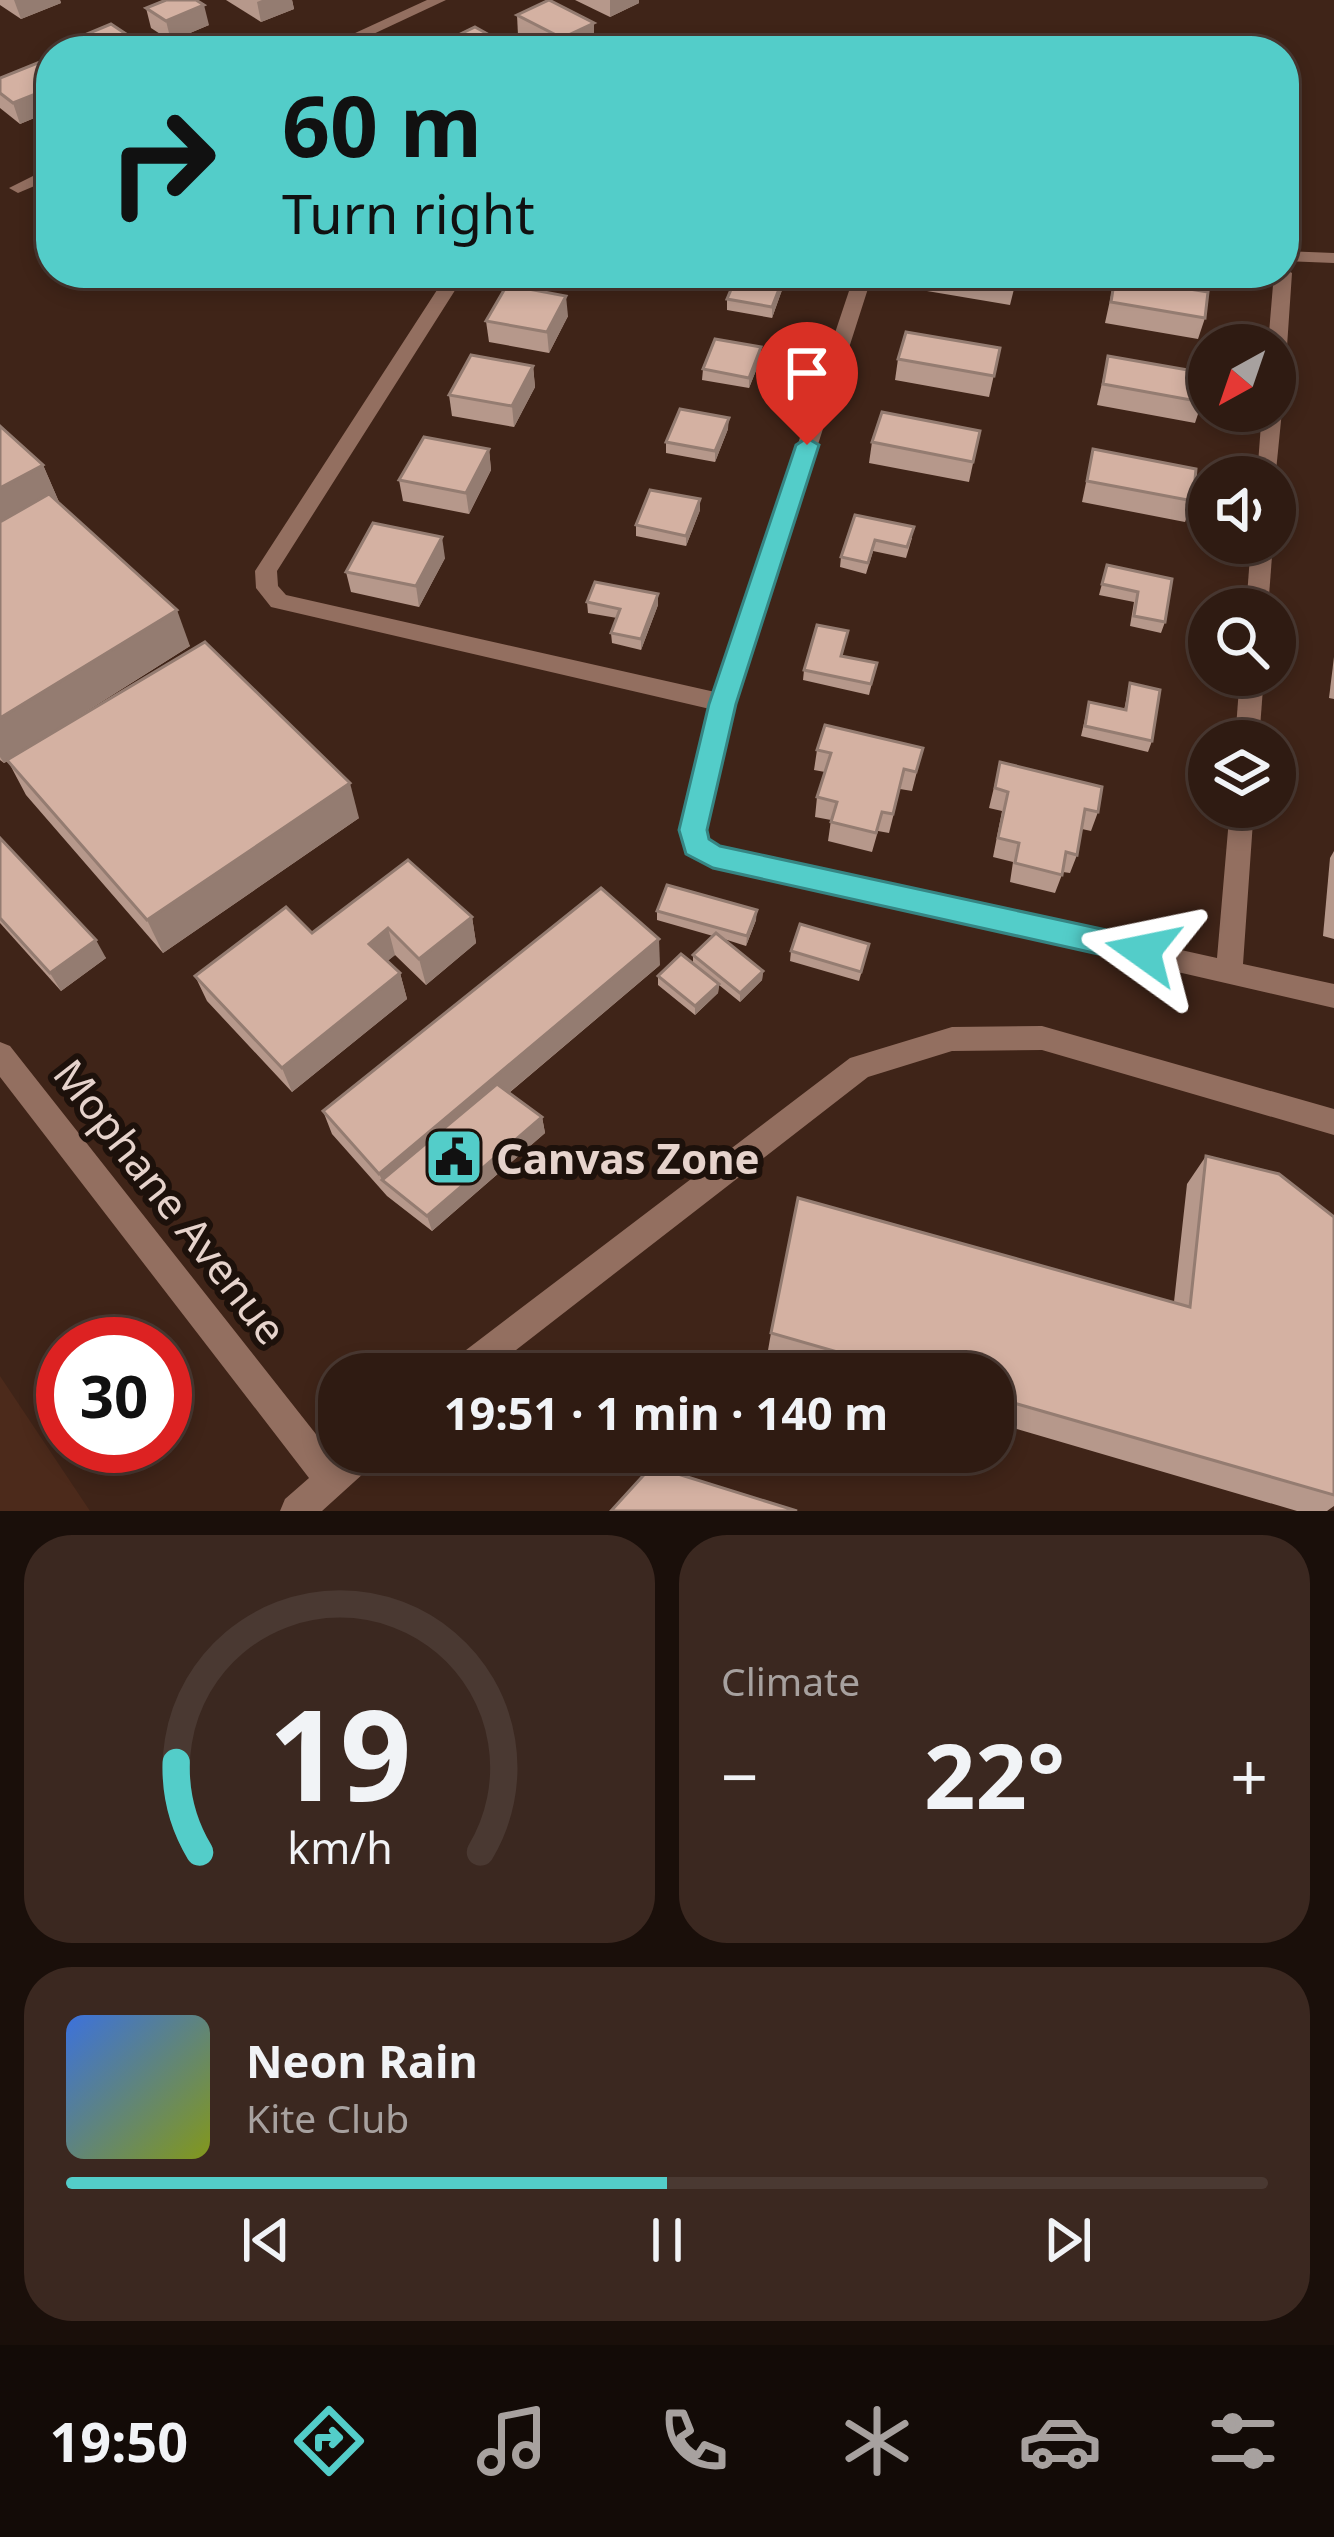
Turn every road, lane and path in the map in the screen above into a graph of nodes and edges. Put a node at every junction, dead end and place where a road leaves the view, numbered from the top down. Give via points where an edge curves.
1 (440, 0) edge
2 (358, 36) edge
3 (36, 179) edge
4 (18, 188) dead end
5 (1299, 258) edge
6 (1334, 258) edge
7 (447, 288) edge
8 (859, 288) edge
9 (1282, 288) edge
10 (1279, 324) edge
11 (723, 704) junction
12 (1240, 828) edge
13 (1229, 970) junction
14 (1334, 996) edge
15 (0, 1055) edge
16 (1334, 1122) edge
17 (487, 1353) edge
18 (339, 1473) edge
19 (331, 1480) junction
20 (297, 1511) edge

1 - 2 street
3 - 4 street
5 - 6 street
7 - 11 street via 266,572 267,588 279,601
8 - 11 street
9 - 10 street
11 - 13 street via 693,830 696,846 713,856
12 - 13 street
13 - 14 street
15 - 19 street, Mophane Avenue
16 - 17 street via 1042,1038 952,1039 905,1051 860,1067
18 - 19 street
19 - 20 street

